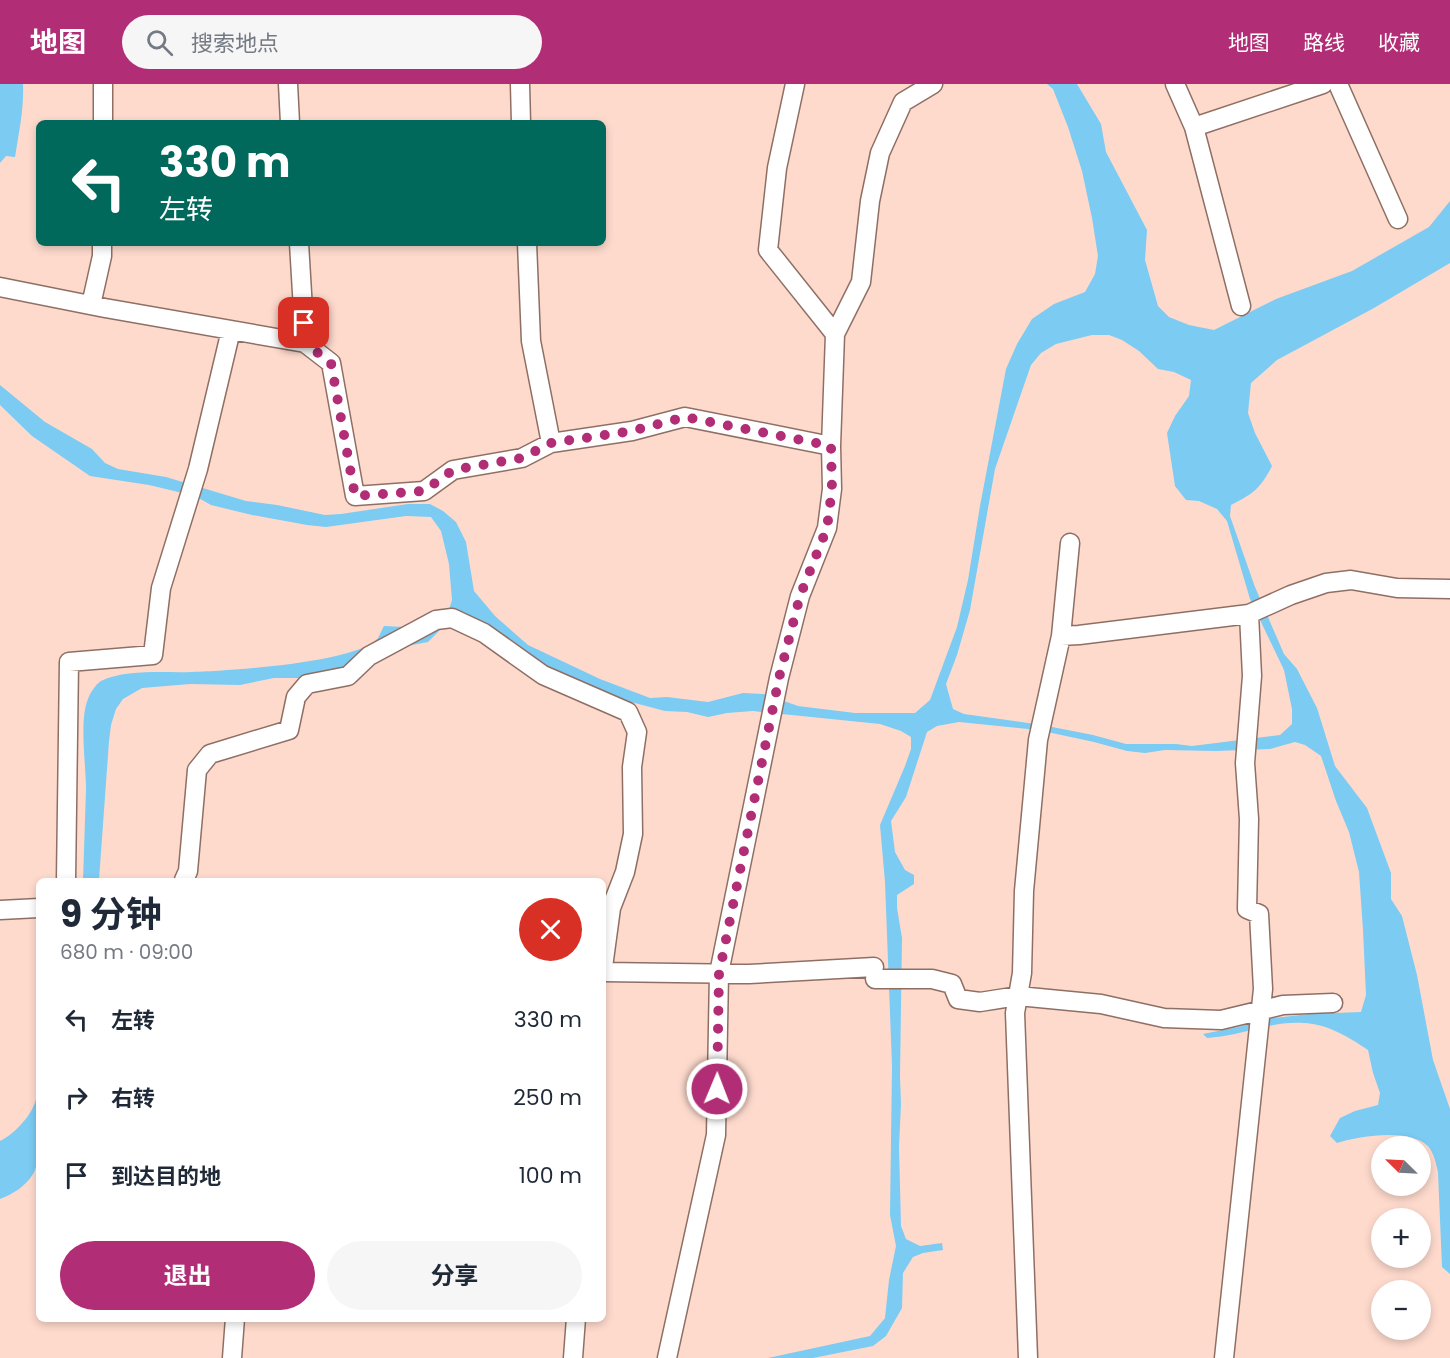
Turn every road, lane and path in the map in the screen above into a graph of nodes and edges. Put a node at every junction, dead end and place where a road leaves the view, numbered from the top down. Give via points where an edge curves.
1 (103, 84) edge
2 (288, 84) edge
3 (520, 84) edge
4 (795, 84) edge
5 (933, 84) edge
6 (1175, 84) edge
7 (1323, 84) edge
8 (1338, 84) edge
9 (103, 120) edge
10 (290, 120) edge
11 (521, 120) edge
12 (1194, 127) junction
13 (1398, 219) dead end
14 (102, 246) edge
15 (298, 246) edge
16 (527, 246) edge
17 (0, 287) edge
18 (91, 305) junction
19 (1241, 306) dead end
20 (231, 330) junction
21 (835, 334) junction
22 (305, 343) junction
23 (551, 443) junction
24 (831, 446) junction
25 (1070, 543) dead end
26 (1450, 589) edge
27 (1249, 614) junction
28 (1061, 636) junction
29 (66, 878) edge
30 (185, 878) edge
31 (36, 908) edge
32 (0, 910) edge
33 (606, 945) edge
34 (606, 972) edge
35 (719, 974) junction
36 (1018, 996) junction
37 (1333, 1003) dead end
38 (1261, 1011) junction
39 (235, 1322) edge
40 (576, 1322) edge
41 (232, 1358) edge
42 (573, 1358) edge
43 (667, 1358) edge
44 (1028, 1358) edge
45 (1224, 1358) edge

1 - 9 street
2 - 10 street
3 - 11 street
4 - 21 street via 777,168 768,250
5 - 21 street via 903,102 880,153 861,282
6 - 12 street
7 - 12 street
8 - 13 street
12 - 19 street
14 - 18 street
15 - 22 street
16 - 23 street via 531,341
17 - 18 street
18 - 20 street
20 - 22 street
20 - 29 street via 198,469 161,588 153,655 69,662
21 - 24 street
22 - 23 street via 331,363 355,496 424,491 453,470 522,458
23 - 24 street via 632,431 685,417
24 - 35 street via 832,489 827,528 800,596 779,678
25 - 28 street
26 - 27 street via 1397,588 1351,580 1326,583
27 - 28 street
27 - 38 street via 1252,676 1245,763 1249,819 1247,909 1259,914
28 - 36 street via 1038,740
30 - 33 street via 197,770 210,754 289,730 296,697 307,684 348,676 369,656 436,620 452,618 484,633 543,675 628,712 637,732 632,767 633,834 625,872 611,908
31 - 32 street
34 - 35 street
35 - 36 street via 875,973 952,984 958,999 980,1002
35 - 43 street via 716,1135
36 - 38 street via 1101,1004 1164,1018 1221,1020
36 - 44 street via 1015,1013
37 - 38 street via 1283,1005
38 - 45 street
39 - 41 street
40 - 42 street

